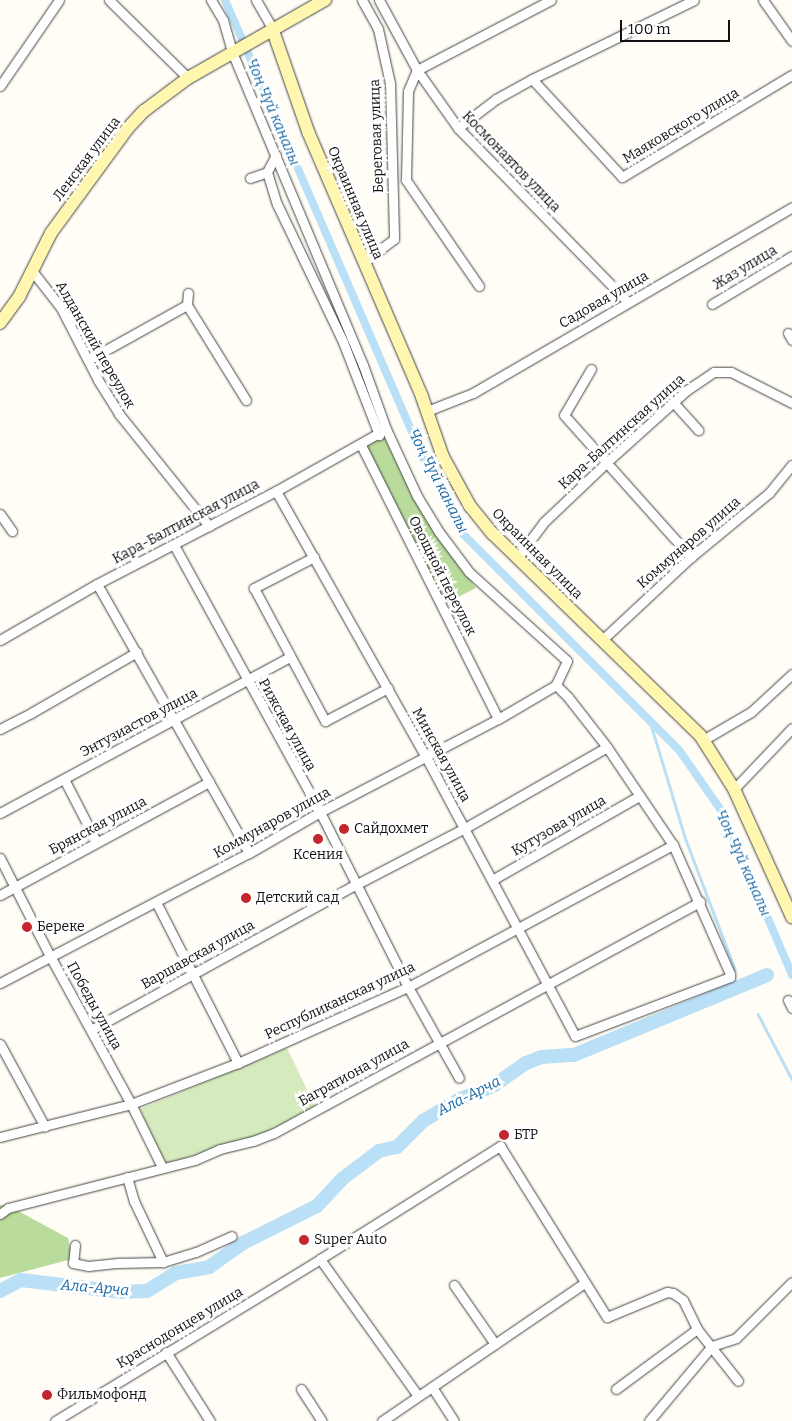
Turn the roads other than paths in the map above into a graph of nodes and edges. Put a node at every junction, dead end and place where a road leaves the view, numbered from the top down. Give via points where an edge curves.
1 (59, 0) edge
2 (109, 0) edge
3 (211, 0) edge
4 (256, 0) edge
5 (325, 0) edge
6 (362, 0) edge
7 (379, 0) edge
8 (551, 0) edge
9 (694, 0) edge
10 (763, 0) edge
11 (271, 29) junction
12 (792, 40) edge
13 (234, 50) junction
14 (417, 70) junction
15 (792, 75) edge
16 (188, 78) junction
17 (532, 79) junction
18 (0, 86) edge
19 (458, 128) junction
20 (276, 154) junction
21 (267, 172) junction
22 (250, 178) dead end
23 (792, 207) edge
24 (792, 256) edge
25 (364, 262) junction
26 (33, 272) junction
27 (479, 286) dead end
28 (188, 293) dead end
29 (628, 302) junction
30 (712, 304) dead end
31 (187, 305) junction
32 (0, 323) edge
33 (88, 360) junction
34 (591, 369) dead end
35 (246, 400) dead end
36 (673, 402) junction
37 (792, 402) edge
38 (427, 411) junction
39 (698, 430) dead end
40 (382, 432) junction
41 (362, 445) junction
42 (607, 462) junction
43 (792, 465) edge
44 (276, 491) junction
45 (0, 514) edge
46 (209, 526) junction
47 (12, 531) dead end
48 (174, 545) junction
49 (314, 557) junction
50 (691, 557) junction
51 (517, 558) junction
52 (97, 584) junction
53 (0, 640) edge
54 (602, 640) junction
55 (137, 652) junction
56 (290, 657) junction
57 (792, 674) edge
58 (247, 681) junction
59 (556, 685) junction
60 (388, 688) junction
61 (498, 719) junction
62 (175, 720) junction
63 (0, 728) edge
64 (792, 728) edge
65 (703, 740) junction
66 (607, 747) junction
67 (426, 756) junction
68 (64, 779) junction
69 (209, 782) junction
70 (734, 788) junction
71 (639, 796) junction
72 (320, 812) junction
73 (0, 813) edge
74 (465, 828) junction
75 (96, 841) junction
76 (673, 845) junction
77 (249, 853) junction
78 (0, 858) edge
79 (492, 880) junction
80 (357, 884) junction
81 (14, 886) junction
82 (0, 895) edge
83 (156, 902) junction
84 (700, 902) junction
85 (792, 918) edge
86 (518, 929) junction
87 (50, 956) junction
88 (193, 973) junction
89 (0, 983) edge
90 (548, 984) junction
91 (408, 987) junction
92 (92, 1030) junction
93 (438, 1042) junction
94 (0, 1044) edge
95 (238, 1063) junction
96 (459, 1078) dead end
97 (131, 1104) junction
98 (44, 1127) junction
99 (0, 1137) edge
100 (162, 1167) junction
101 (127, 1177) junction
102 (0, 1214) edge
103 (232, 1236) dead end
104 (74, 1245) dead end
105 (320, 1259) junction
106 (163, 1262) junction
107 (792, 1282) edge
108 (584, 1283) junction
109 (454, 1285) dead end
110 (697, 1329) junction
111 (495, 1344) junction
112 (712, 1346) junction
113 (166, 1352) junction
114 (738, 1381) dead end
115 (432, 1387) junction
116 (301, 1389) dead end
117 (616, 1389) dead end
118 (418, 1396) junction
119 (54, 1421) edge
120 (210, 1421) edge
121 (322, 1421) edge
122 (382, 1421) edge
123 (454, 1421) edge
124 (649, 1421) edge

1 - 18 street
2 - 16 street
3 - 13 street via 223,20
4 - 11 street
5 - 11 street, Ленская улица
6 - 25 street, Береговая улица via 378,29 390,83 394,239
7 - 14 street, Космонавтов улица
8 - 14 street
9 - 17 street
10 - 12 street
11 - 13 street, Ленская улица
11 - 25 street, Окраинная улица via 309,134
13 - 16 street, Ленская улица
13 - 20 street
14 - 19 street, Космонавтов улица
14 - 27 street, Береговая улица via 408,91 406,180
15 - 17 street, Маяковского улица via 622,177
16 - 26 street, Ленская улица via 144,111 127,129 51,233
17 - 19 street via 496,99
19 - 29 street, Космонавтов улица
20 - 21 street
20 - 40 street via 363,365
21 - 22 street
21 - 40 street via 278,204
23 - 29 street, Садовая улица
24 - 30 street, Жаз улица
25 - 38 street, Окраинная улица
26 - 32 street, Ленская улица
26 - 33 street, Алданский переулок via 61,308
28 - 31 street
29 - 38 street, Садовая улица via 473,393
31 - 33 street
31 - 35 street
33 - 46 street, Алданский переулок via 119,414
34 - 42 street via 564,415
36 - 37 street, Кара-Балтинская улица via 714,372 731,372
36 - 39 street
36 - 42 street, Кара-Балтинская улица
38 - 51 street, Окраинная улица via 443,456 470,506
40 - 41 street, Кара-Балтинская улица
40 - 59 street via 439,532 470,572 567,661
41 - 44 street, Кара-Балтинская улица
41 - 61 street, Овощной переулок
42 - 50 street
42 - 51 street, Кара-Балтинская улица via 544,522
43 - 50 street, Коммунаров улица via 769,493
44 - 46 street, Кара-Балтинская улица
44 - 49 street, Минская улица
45 - 47 street
46 - 48 street, Кара-Балтинская улица
48 - 52 street, Кара-Балтинская улица
48 - 58 street, Рижская улица
49 - 56 street via 254,588
49 - 60 street, Минская улица
50 - 54 street, Коммунаров улица
51 - 54 street, Окраинная улица
52 - 53 street, Кара-Балтинская улица
52 - 55 street
54 - 65 street, Окраинная улица
55 - 62 street
55 - 63 street
56 - 58 street, Энтузиастов улица
56 - 60 street via 326,721
57 - 65 street via 751,712
58 - 62 street, Энтузиастов улица
58 - 72 street, Рижская улица
59 - 61 street, Коммунаров улица
59 - 66 street
60 - 67 street, Минская улица
61 - 67 street, Коммунаров улица
62 - 68 street, Энтузиастов улица
62 - 69 street
64 - 70 street
65 - 70 street, Окраинная улица
66 - 71 street
66 - 74 street, Варшавская улица
67 - 72 street, Коммунаров улица
67 - 74 street, Минская улица
68 - 73 street, Энтузиастов улица
68 - 75 street
69 - 75 street, Брянская улица
69 - 77 street
70 - 85 street, Окраинная улица
71 - 76 street
71 - 79 street, Кутузова улица
72 - 77 street, Коммунаров улица
72 - 80 street, Рижская улица
74 - 79 street, Минская улица
74 - 80 street, Варшавская улица
75 - 81 street, Брянская улица
76 - 84 street
76 - 86 street, Республиканская улица
77 - 83 street, Коммунаров улица
78 - 81 street, Победы улица
79 - 86 street, Минская улица
80 - 88 street, Варшавская улица
80 - 91 street, Рижская улица
81 - 82 street, Брянская улица
81 - 87 street, Победы улица
83 - 87 street, Коммунаров улица
83 - 88 street
84 - 90 street, Багратиона улица
84 - 90 street, Минская улица via 730,977 575,1036
86 - 90 street, Минская улица
86 - 91 street, Республиканская улица
87 - 89 street, Коммунаров улица
87 - 92 street, Победы улица
88 - 92 street, Варшавская улица
88 - 95 street
90 - 93 street, Багратиона улица
91 - 93 street, Рижская улица
91 - 95 street, Республиканская улица
92 - 97 street, Победы улица
93 - 96 street, Рижская улица
93 - 100 street, Багратиона улица via 274,1133 195,1160
94 - 98 street
95 - 97 street, Республиканская улица
97 - 98 street, Республиканская улица
97 - 100 street, Победы улица
98 - 99 street, Республиканская улица
100 - 101 street, Багратиона улица
101 - 102 street, Багратиона улица via 8,1208
101 - 106 street via 134,1201
103 - 106 street
104 - 106 street via 73,1263 88,1266
105 - 108 street, Краснодонцев улица via 500,1146
105 - 113 street, Краснодонцев улица
105 - 118 street
107 - 112 street via 736,1338
108 - 110 street via 606,1316 667,1292 673,1293 683,1300
108 - 111 street
109 - 111 street
110 - 112 street
110 - 117 street
111 - 115 street
112 - 114 street
112 - 124 street
113 - 119 street, Краснодонцев улица
113 - 120 street
115 - 118 street
115 - 123 street
116 - 121 street
118 - 122 street

